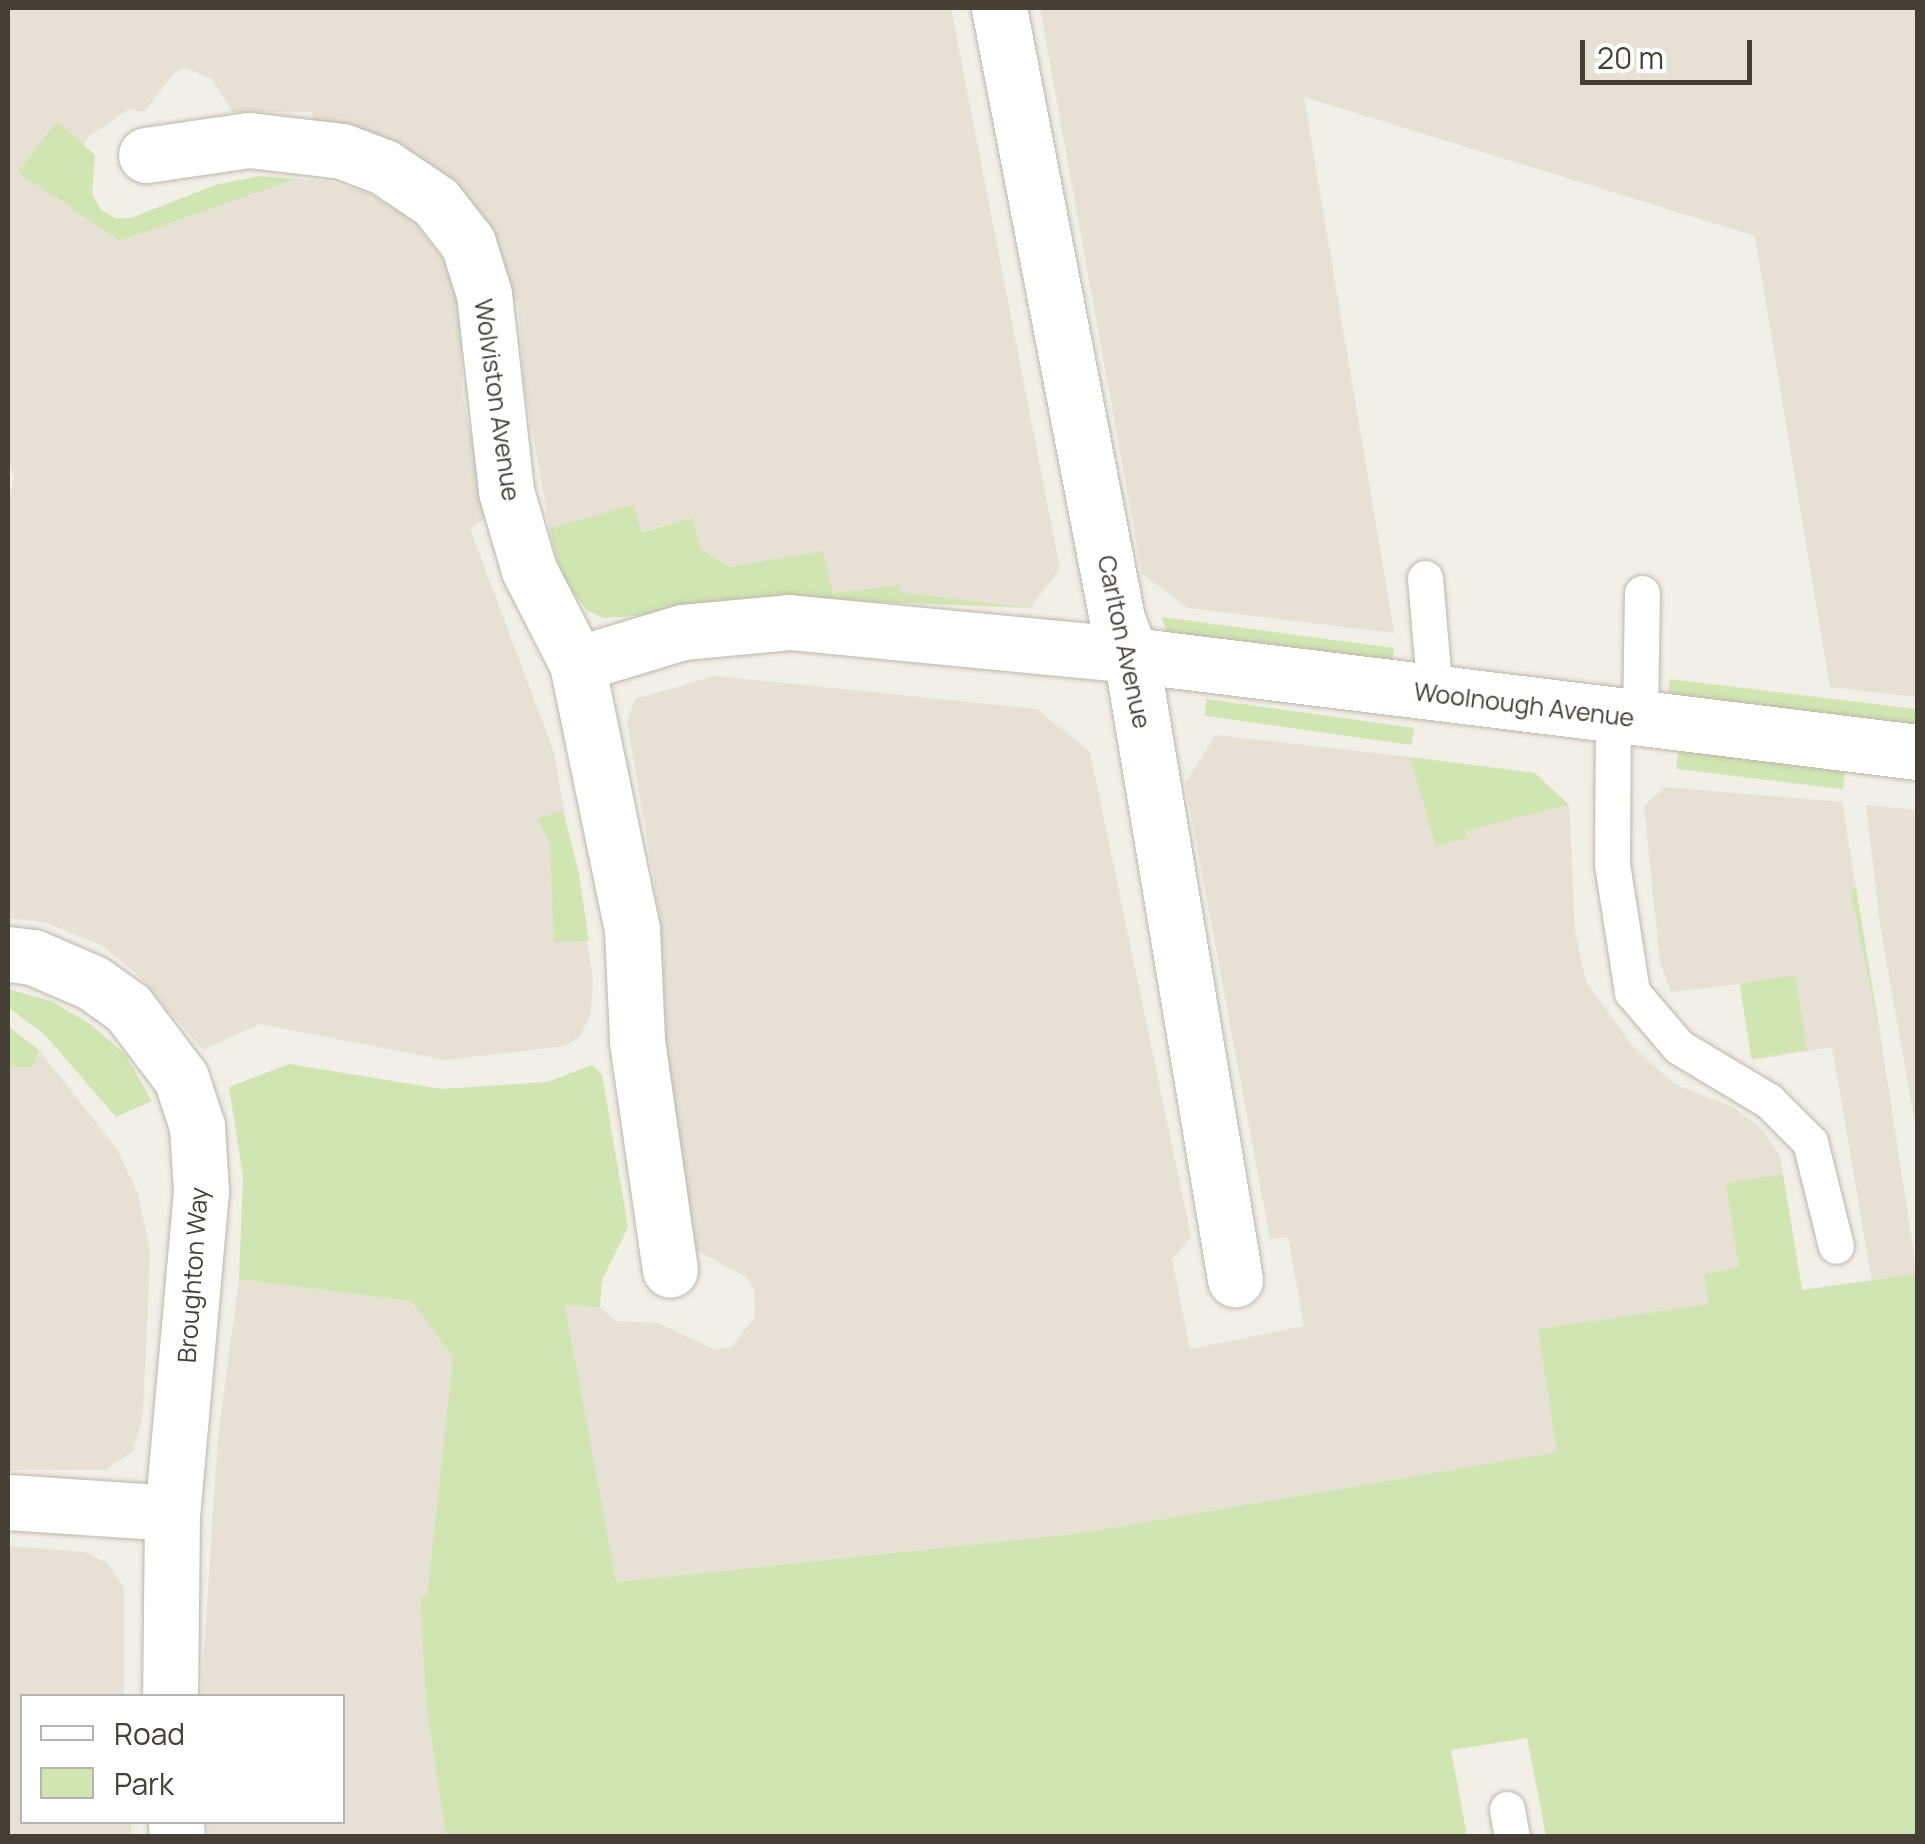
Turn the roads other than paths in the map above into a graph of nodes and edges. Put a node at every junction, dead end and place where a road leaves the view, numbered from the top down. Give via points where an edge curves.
1 (998, 8) edge
2 (146, 155) dead end
3 (1425, 578) dead end
4 (1642, 593) dead end
5 (1131, 655) junction
6 (577, 664) junction
7 (1434, 694) junction
8 (1626, 717) junction
9 (1918, 752) edge
10 (8, 954) edge
11 (1836, 1246) dead end
12 (670, 1270) dead end
13 (1235, 1279) dead end
14 (8, 1502) edge
15 (172, 1513) junction
16 (170, 1694) edge

1 - 5 street, Carlton Avenue via 1117,619
2 - 6 street, Wolviston Avenue via 249,140 292,143 384,167 436,202 468,243 484,294 506,490 529,570
3 - 7 lane
4 - 8 lane
5 - 6 street via 790,622 683,632
5 - 7 street, Woolnough Avenue
5 - 13 street, Carlton Avenue
6 - 12 street, Wolviston Avenue via 632,929 637,1041
7 - 8 street, Woolnough Avenue
8 - 9 street, Woolnough Avenue
8 - 11 lane via 1612,864 1632,992 1679,1047 1769,1101 1810,1142
10 - 15 street, Broughton Way via 33,957 93,984 128,1008 181,1078 197,1126 199,1224
14 - 15 street
15 - 16 street, Broughton Way

